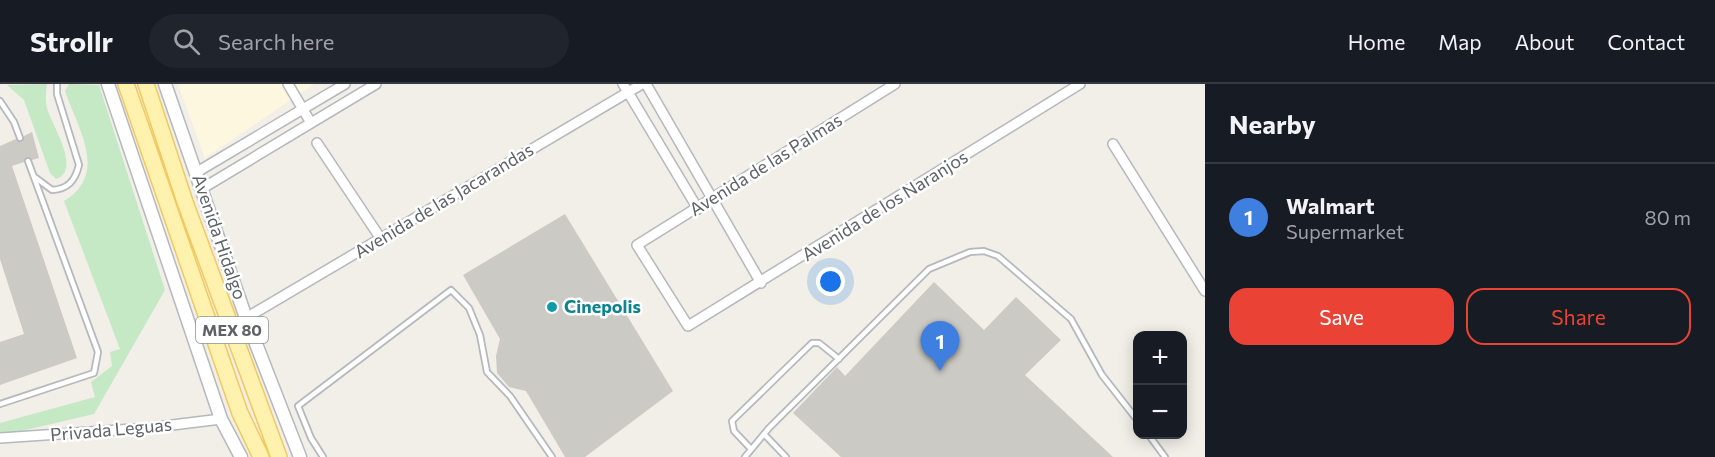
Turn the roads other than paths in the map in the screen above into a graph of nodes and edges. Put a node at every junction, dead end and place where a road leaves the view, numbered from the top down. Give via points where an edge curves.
1 (59, 84) edge
2 (101, 84) edge
3 (108, 84) edge
4 (126, 84) edge
5 (146, 84) edge
6 (165, 84) edge
7 (288, 84) edge
8 (345, 84) edge
9 (376, 84) edge
10 (644, 84) edge
11 (895, 84) edge
12 (1080, 84) edge
13 (625, 88) edge
14 (0, 101) edge
15 (116, 108) junction
16 (303, 109) junction
17 (312, 123) junction
18 (20, 138) dead end
19 (317, 143) dead end
20 (1113, 144) dead end
21 (238, 147) junction
22 (28, 161) dead end
23 (248, 161) junction
24 (197, 172) junction
25 (33, 176) junction
26 (203, 188) junction
27 (712, 198) junction
28 (698, 209) junction
29 (381, 239) junction
30 (760, 283) junction
31 (1205, 291) edge
32 (246, 318) junction
33 (688, 326) joint
34 (839, 359) junction
35 (0, 404) edge
36 (298, 406) junction
37 (282, 416) junction
38 (1133, 416) edge
39 (221, 418) junction
40 (764, 434) junction
41 (0, 438) edge
42 (1151, 439) edge
43 (751, 449) junction
44 (241, 457) edge
45 (261, 457) edge
46 (279, 457) edge
47 (300, 457) edge
48 (323, 457) edge
49 (552, 457) edge
50 (745, 457) edge
51 (786, 457) edge
52 (1165, 457) edge

1 - 25 lane via 57,94 77,153 76,177 62,189 52,190
2 - 15 lane
3 - 15 street
4 - 45 main road, MEX 80 via 240,413
5 - 46 main road, MEX 80
6 - 24 street, Avenida Hidalgo
7 - 16 street
8 - 16 street
9 - 17 street
10 - 13 street, Avenida de las Jacarandas
10 - 27 street
11 - 27 street, Avenida de las Palmas
12 - 30 street, Avenida de los Naranjos
13 - 28 street
13 - 29 street, Avenida de las Jacarandas
14 - 18 lane
15 - 39 street
16 - 17 street
16 - 21 street
17 - 23 street
19 - 29 street
20 - 31 street
21 - 23 street
21 - 24 street
22 - 25 lane
23 - 26 street
24 - 26 street, Avenida Hidalgo
25 - 35 lane via 98,352 94,373
26 - 32 street, Avenida Hidalgo
27 - 28 street, Avenida de las Palmas
27 - 30 street
28 - 33 street, Avenida de las Palmas via 637,245
29 - 32 street, Avenida de las Jacarandas
30 - 33 street, Avenida de los Naranjos
32 - 37 street, Avenida Hidalgo
34 - 38 lane via 929,269 970,252 984,251 998,256 1071,319 1102,375
34 - 40 lane
34 - 43 lane via 819,343 812,344 732,421 734,431
36 - 37 lane
36 - 48 lane
36 - 49 lane via 451,290 469,308 480,334 487,372 510,396
37 - 47 street, Avenida Hidalgo
39 - 41 street, Privada Leguas via 148,428
39 - 44 street
40 - 43 lane
40 - 51 lane
42 - 52 lane
43 - 50 lane

